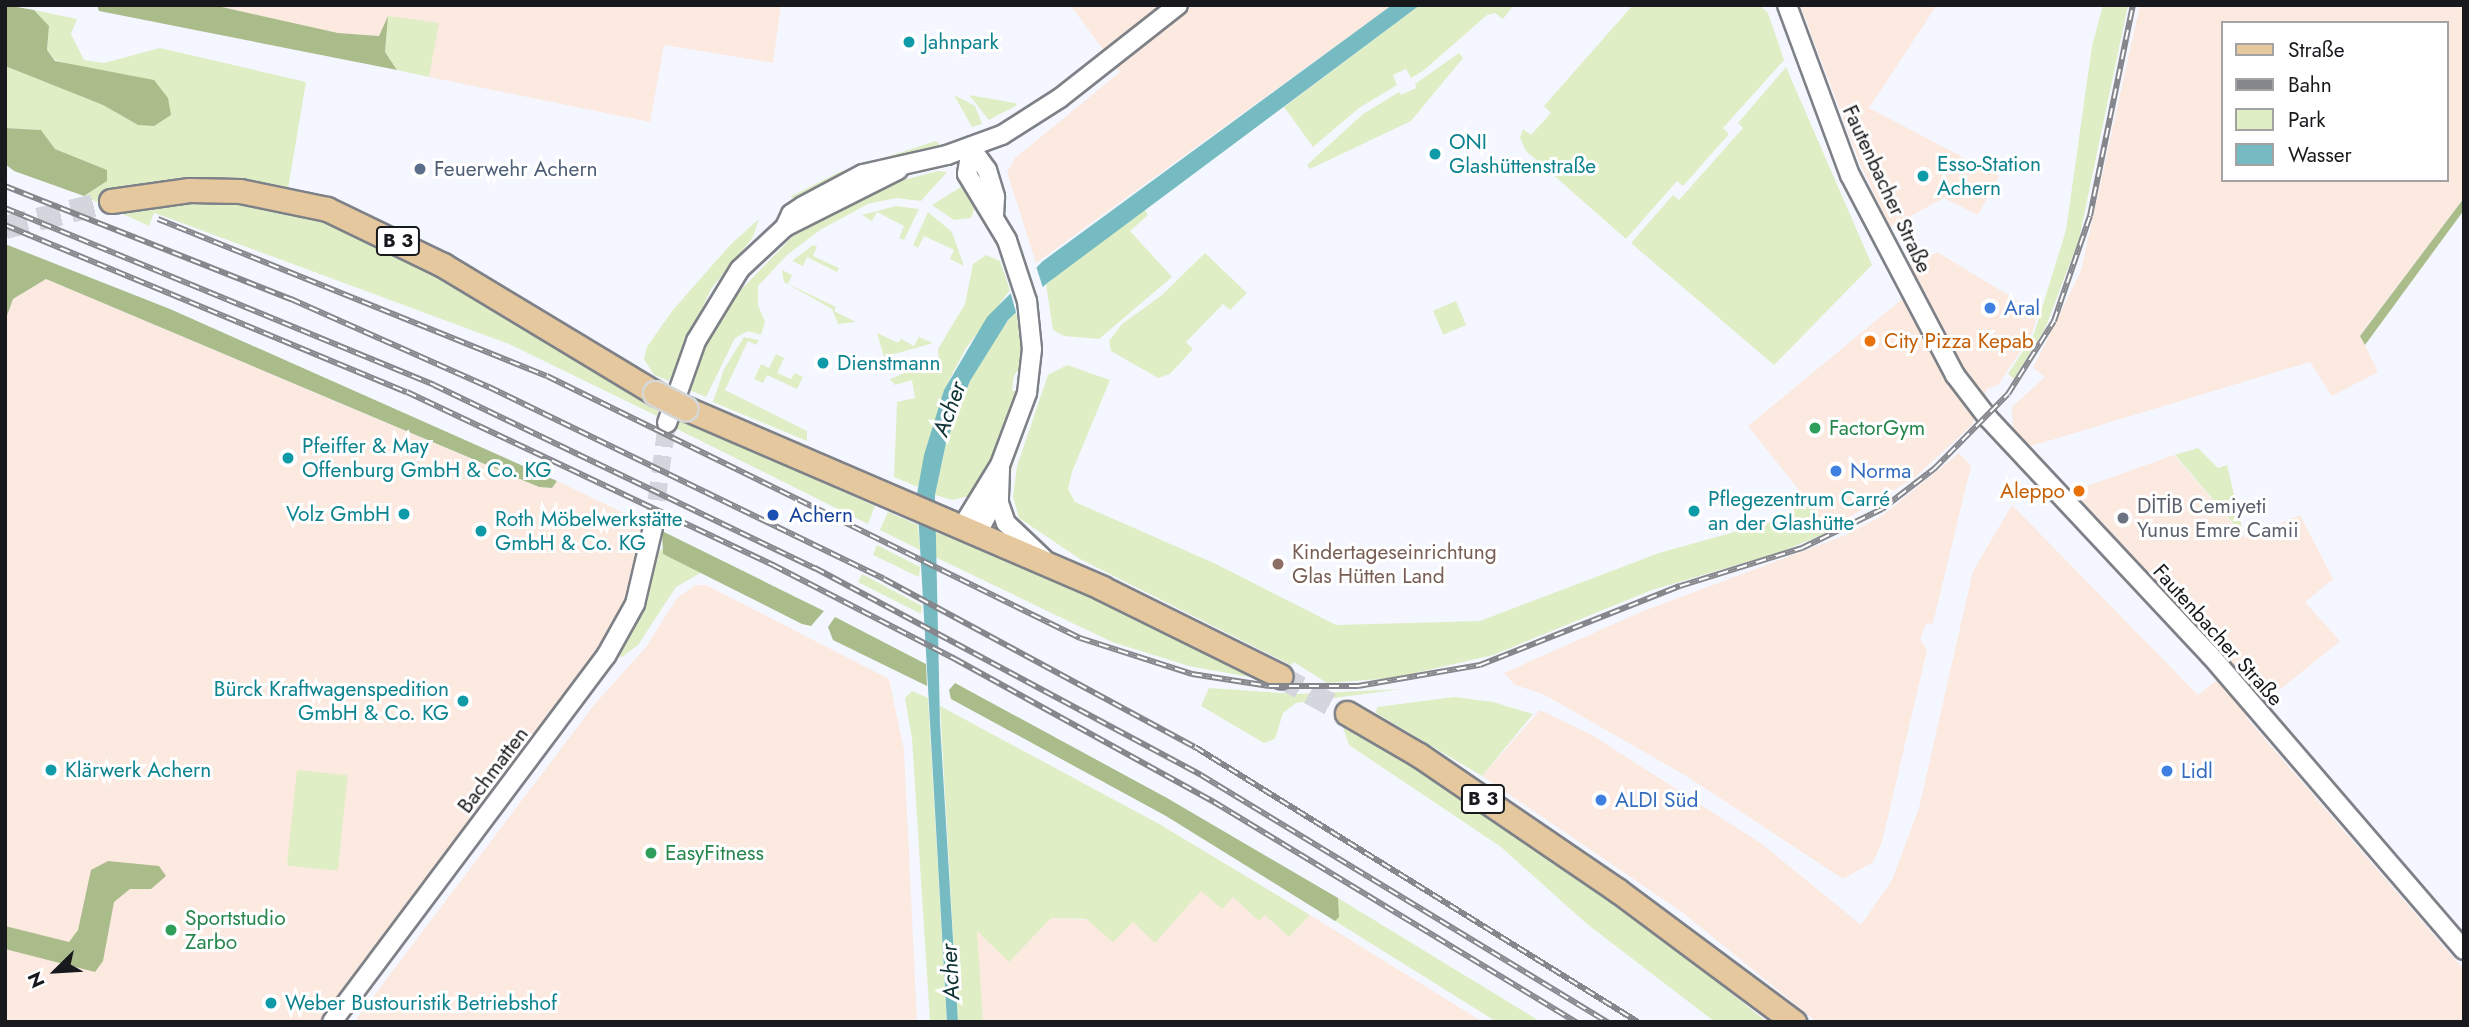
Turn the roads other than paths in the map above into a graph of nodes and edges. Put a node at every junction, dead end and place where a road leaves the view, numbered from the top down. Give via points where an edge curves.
1 (1178, 5) edge
2 (1787, 5) edge
3 (971, 148) junction
4 (111, 201) tunnel mouth
5 (667, 423) tunnel mouth
6 (1000, 465) junction
7 (998, 494) junction
8 (653, 527) tunnel mouth
9 (969, 530) junction
10 (1051, 566) junction
11 (1280, 676) tunnel mouth
12 (1347, 713) tunnel mouth
13 (2464, 950) edge
14 (332, 1022) edge
15 (1794, 1022) edge

1 - 3 street via 1060,98 1002,135
2 - 13 street, Fautenbacher Straße via 1850,175 1932,335 1967,392 2210,655
3 - 5 street via 899,169 785,227 719,296 684,366
3 - 6 street via 967,174 1017,267 1032,330 1027,393
4 - 9 main road, B 3, bridge via 188,190 240,191 327,209 443,265 655,393
6 - 7 street
6 - 9 street
7 - 9 street
7 - 10 street via 1006,523
8 - 14 street, Bachmatten via 635,604 606,656
9 - 10 main road, B 3
10 - 11 main road, B 3
12 - 15 main road, B 3 via 1419,755 1617,890

